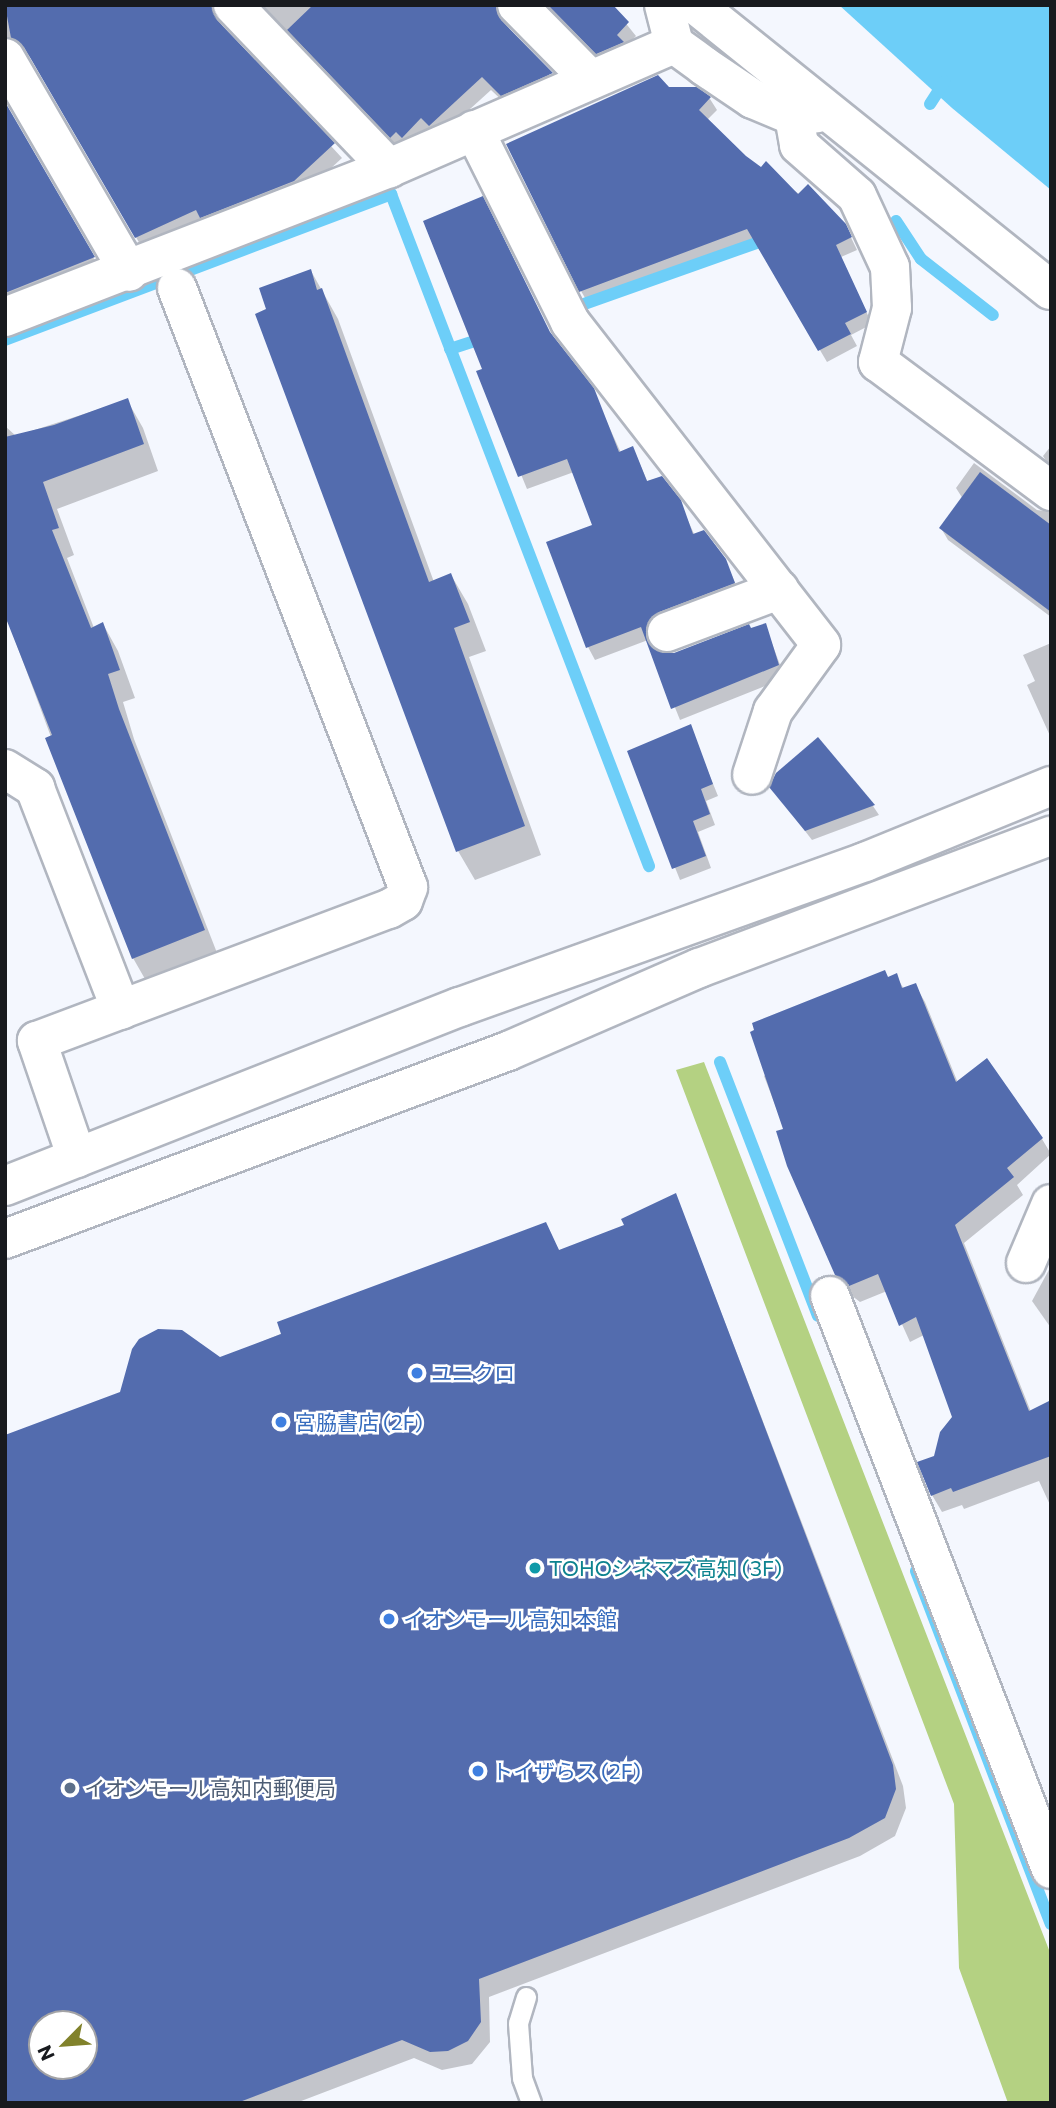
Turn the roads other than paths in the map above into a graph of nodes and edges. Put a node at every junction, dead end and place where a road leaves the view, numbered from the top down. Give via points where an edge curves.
1 (233, 5) edge
2 (517, 5) edge
3 (664, 5) edge
4 (696, 5) edge
5 (674, 44) junction
6 (5, 58) edge
7 (591, 80) junction
8 (809, 114) junction
9 (474, 130) junction
10 (389, 168) junction
11 (129, 272) junction
12 (177, 288) dead end
13 (1051, 290) edge
14 (5, 317) edge
15 (1051, 491) edge
16 (779, 590) junction
17 (667, 632) dead end
18 (5, 769) edge
19 (752, 775) dead end
20 (1051, 786) edge
21 (1051, 836) edge
22 (121, 1010) junction
23 (77, 1158) junction
24 (5, 1186) edge
25 (1051, 1204) edge
26 (5, 1239) edge
27 (1026, 1263) dead end
28 (830, 1296) dead end
29 (1051, 1869) edge
30 (526, 1997) dead end
31 (531, 2103) edge

1 - 10 street
2 - 7 street
3 - 5 street
4 - 8 street
5 - 7 street
5 - 8 street via 753,99
6 - 11 street
7 - 9 street
8 - 13 street
8 - 15 street via 799,145 857,196 891,267 892,308 878,362
9 - 10 street
9 - 16 street via 564,310
10 - 11 street
11 - 14 street
12 - 22 street via 408,887 403,901 389,909
16 - 17 street
16 - 19 street via 821,645 773,711
18 - 22 street via 35,788
20 - 23 street via 865,862 460,1007
21 - 26 street via 699,968 508,1051
22 - 23 street via 37,1041
23 - 24 street
25 - 27 street
28 - 29 street
30 - 31 lane via 518,2023 522,2078

